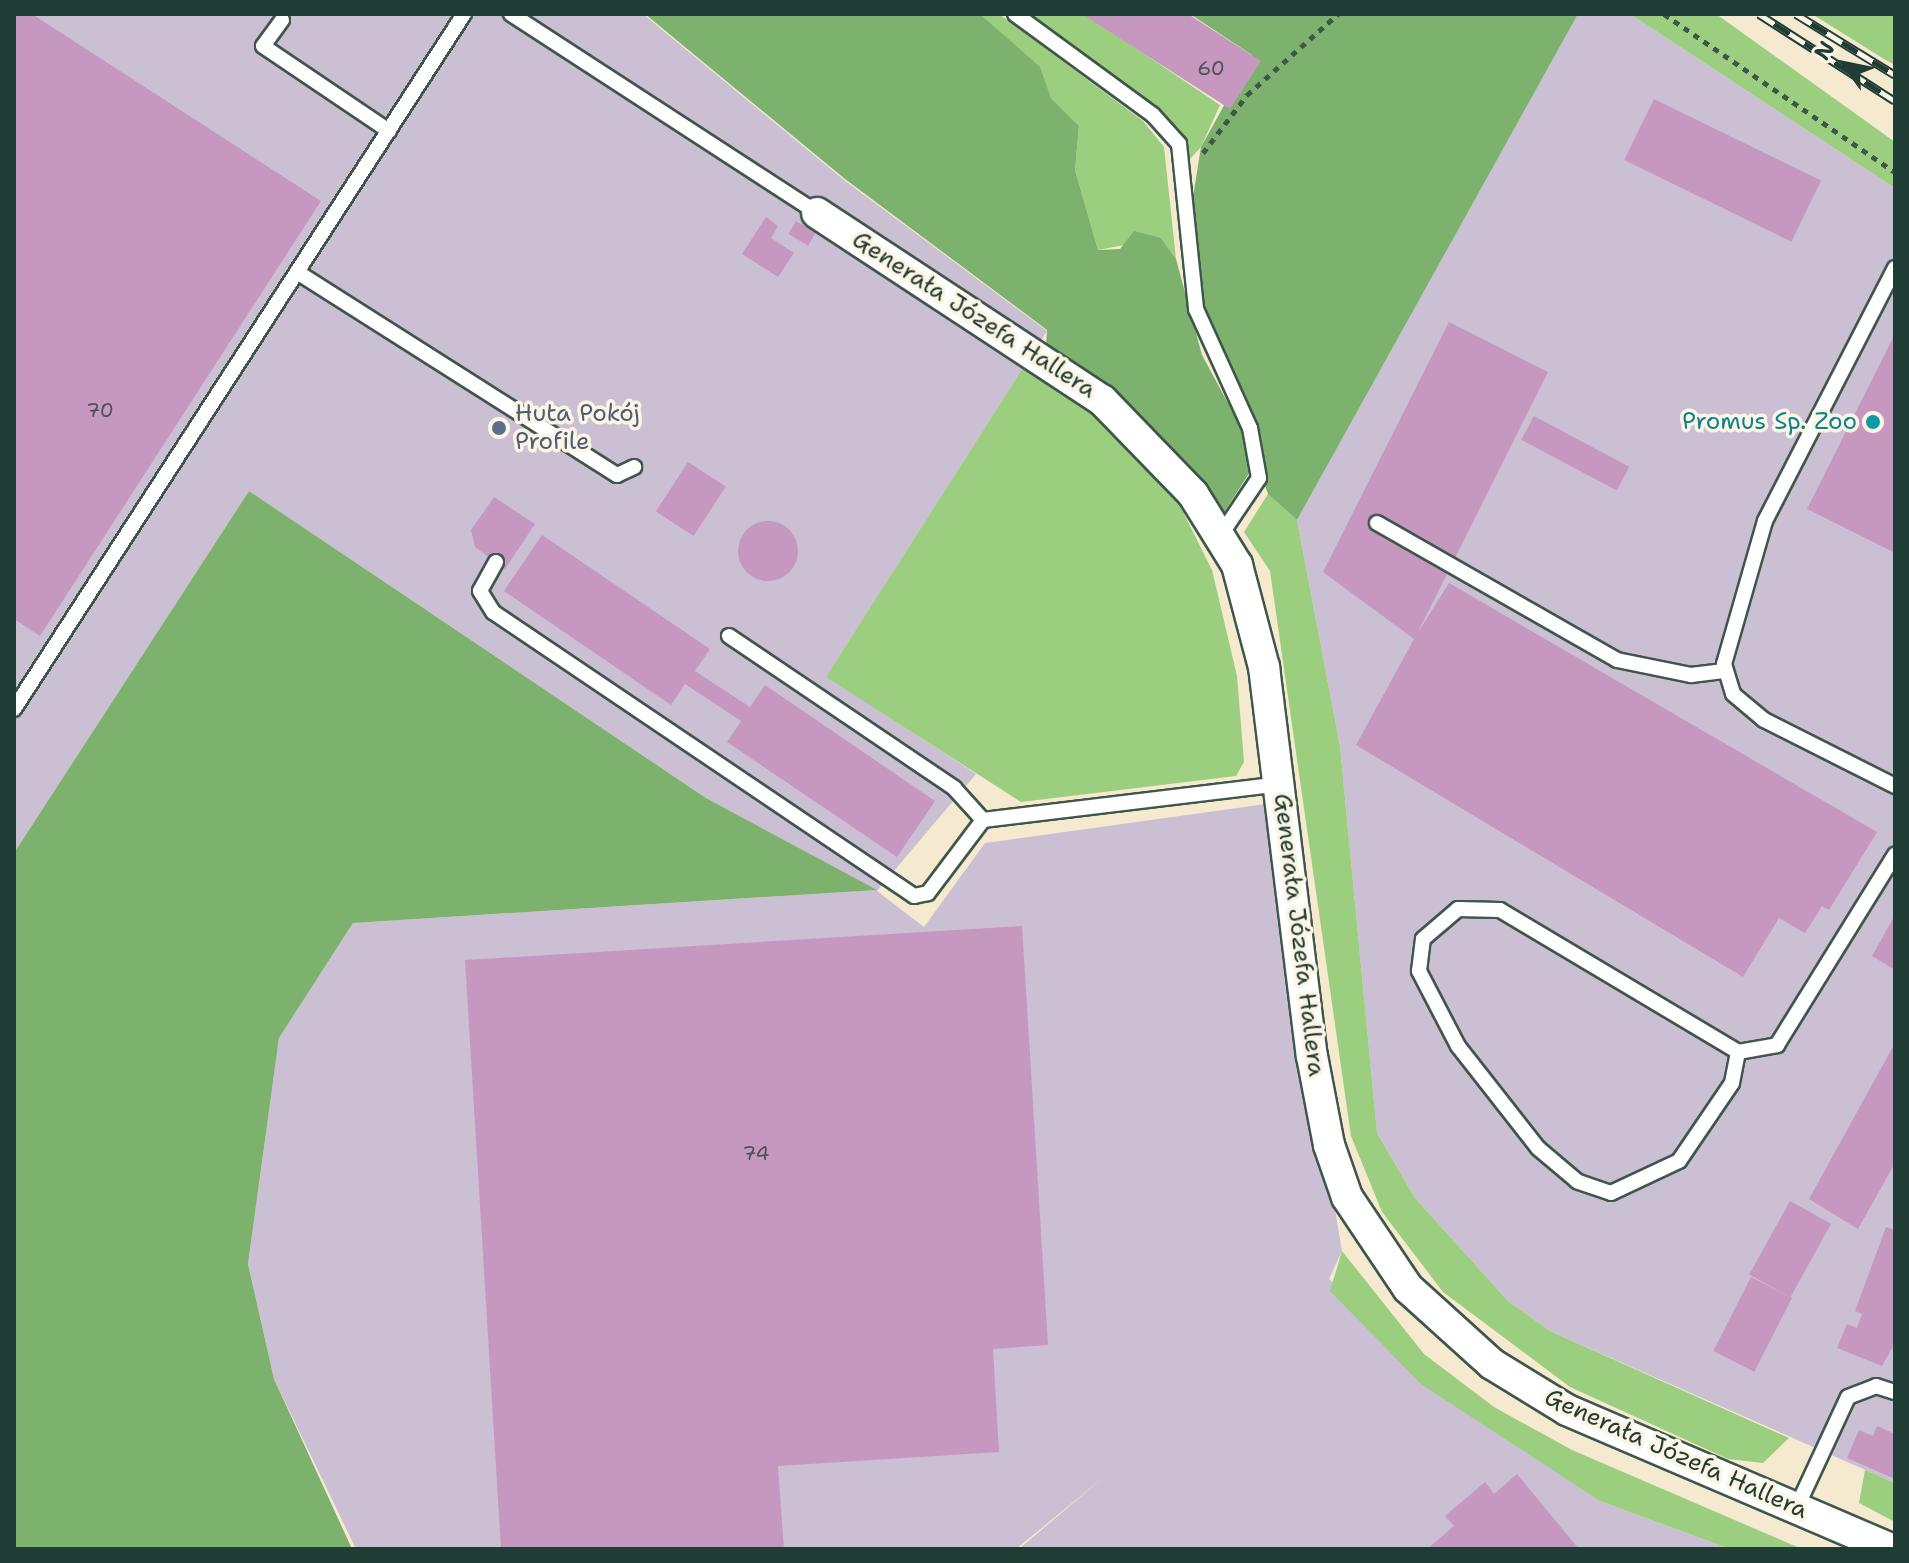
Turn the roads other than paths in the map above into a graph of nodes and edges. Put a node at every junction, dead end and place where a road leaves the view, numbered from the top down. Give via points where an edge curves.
1 (464, 14) edge
2 (511, 14) edge
3 (1015, 14) edge
4 (280, 16) edge
5 (389, 131) junction
6 (817, 213) joint
7 (1895, 268) edge
8 (297, 272) junction
9 (634, 467) dead end
10 (1377, 523) dead end
11 (1220, 536) junction
12 (496, 562) dead end
13 (729, 636) dead end
14 (1726, 671) junction
15 (14, 709) edge
16 (1280, 784) junction
17 (1895, 786) edge
18 (983, 820) junction
19 (1895, 855) edge
20 (1738, 1052) junction
21 (1895, 1392) edge
22 (1796, 1509) junction
23 (1891, 1549) edge

1 - 5 lane
2 - 6 lane
3 - 11 lane via 1153,115 1179,144 1196,309 1250,428 1259,478
4 - 5 lane via 263,46
5 - 8 lane
6 - 11 street, Generała Józefa Hallera via 1102,400 1161,457
7 - 14 lane via 1765,521 1730,624
8 - 9 lane via 617,475
8 - 15 lane
10 - 14 lane via 1617,660 1691,675
11 - 16 street, Generała Józefa Hallera via 1258,632
12 - 18 lane via 480,591 493,612 914,896 928,893
13 - 18 lane via 954,788
14 - 17 lane via 1733,694 1764,720
16 - 18 lane
16 - 22 street, Generała Józefa Hallera via 1329,1145 1373,1244 1441,1323 1492,1364 1567,1410
19 - 20 lane via 1777,1045
20 - 20 lane via 1500,910 1458,909 1423,939 1419,971 1458,1046 1538,1148 1577,1181 1611,1193 1641,1185 1679,1161 1732,1083
21 - 22 lane via 1876,1386 1848,1397
22 - 23 street, Generała Józefa Hallera

